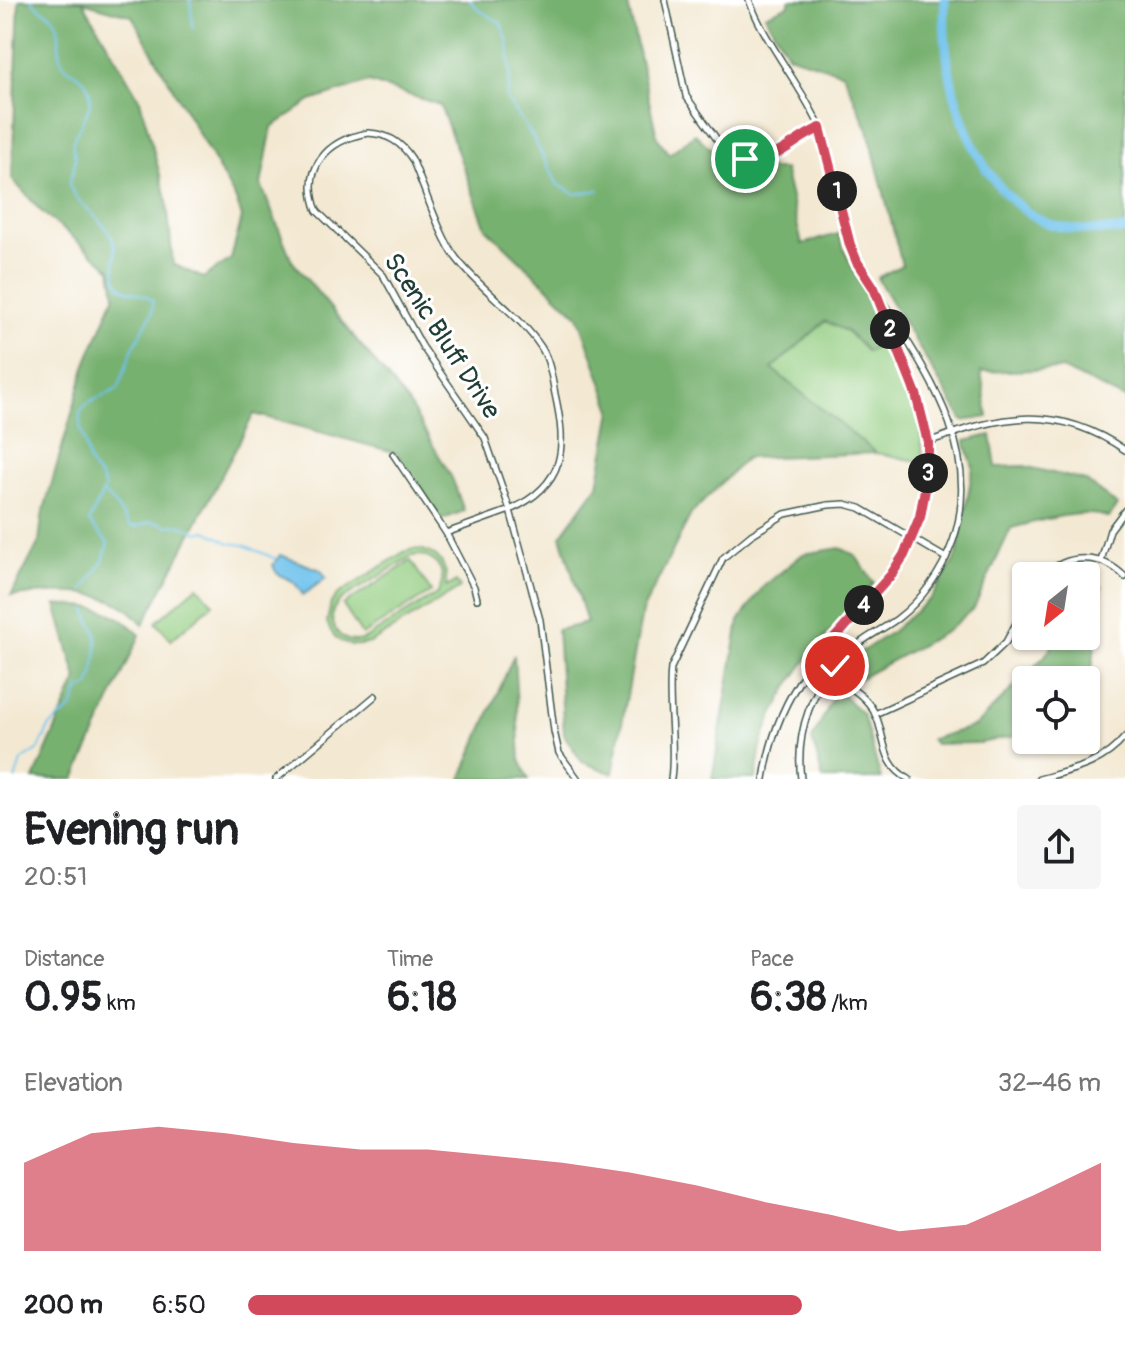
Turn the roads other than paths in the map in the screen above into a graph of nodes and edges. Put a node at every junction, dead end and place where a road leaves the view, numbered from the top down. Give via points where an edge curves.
1 (665, 0) edge
2 (749, 0) edge
3 (820, 128) junction
4 (874, 288) junction
5 (954, 433) junction
6 (928, 442) junction
7 (1125, 450) edge
8 (393, 454) dead end
9 (510, 510) junction
10 (1125, 510) edge
11 (446, 533) junction
12 (913, 537) junction
13 (946, 558) junction
14 (1101, 561) junction
15 (1064, 562) edge
16 (1125, 577) edge
17 (477, 599) dead end
18 (1012, 631) edge
19 (810, 666) junction
20 (827, 676) junction
21 (375, 696) dead end
22 (875, 714) junction
23 (1125, 737) edge
24 (276, 779) edge
25 (578, 779) edge
26 (671, 779) edge
27 (764, 779) edge
28 (801, 779) edge
29 (909, 779) edge
30 (1039, 779) edge

1 - 3 street via 686,96 733,155 771,158
2 - 3 street
3 - 4 street via 850,245
4 - 5 street via 939,397
4 - 6 street via 916,394
5 - 6 street
5 - 7 street via 1036,418 1070,422
5 - 13 street via 961,459 961,502
6 - 12 street via 928,473
8 - 11 street
9 - 9 street, Scenic Bluff Drive via 542,490 561,457 563,436 548,360 534,338 456,258 405,148 379,134 344,139 314,170 311,190 317,211 383,275 422,346 485,438
9 - 11 street, Scenic Bluff Drive
9 - 25 street, Scenic Bluff Drive via 540,620 559,753
10 - 14 street via 1110,530
11 - 17 street
12 - 13 street
12 - 19 street via 891,575
12 - 26 street via 860,508 828,505 785,514 733,548 717,568 671,668
13 - 20 street via 911,606 857,644
14 - 15 street
14 - 16 street
18 - 22 street via 983,664
19 - 20 street
19 - 27 street via 777,725
20 - 22 street via 860,695
20 - 28 street via 805,719
21 - 24 street
22 - 29 street via 890,764
23 - 30 street via 1099,761

